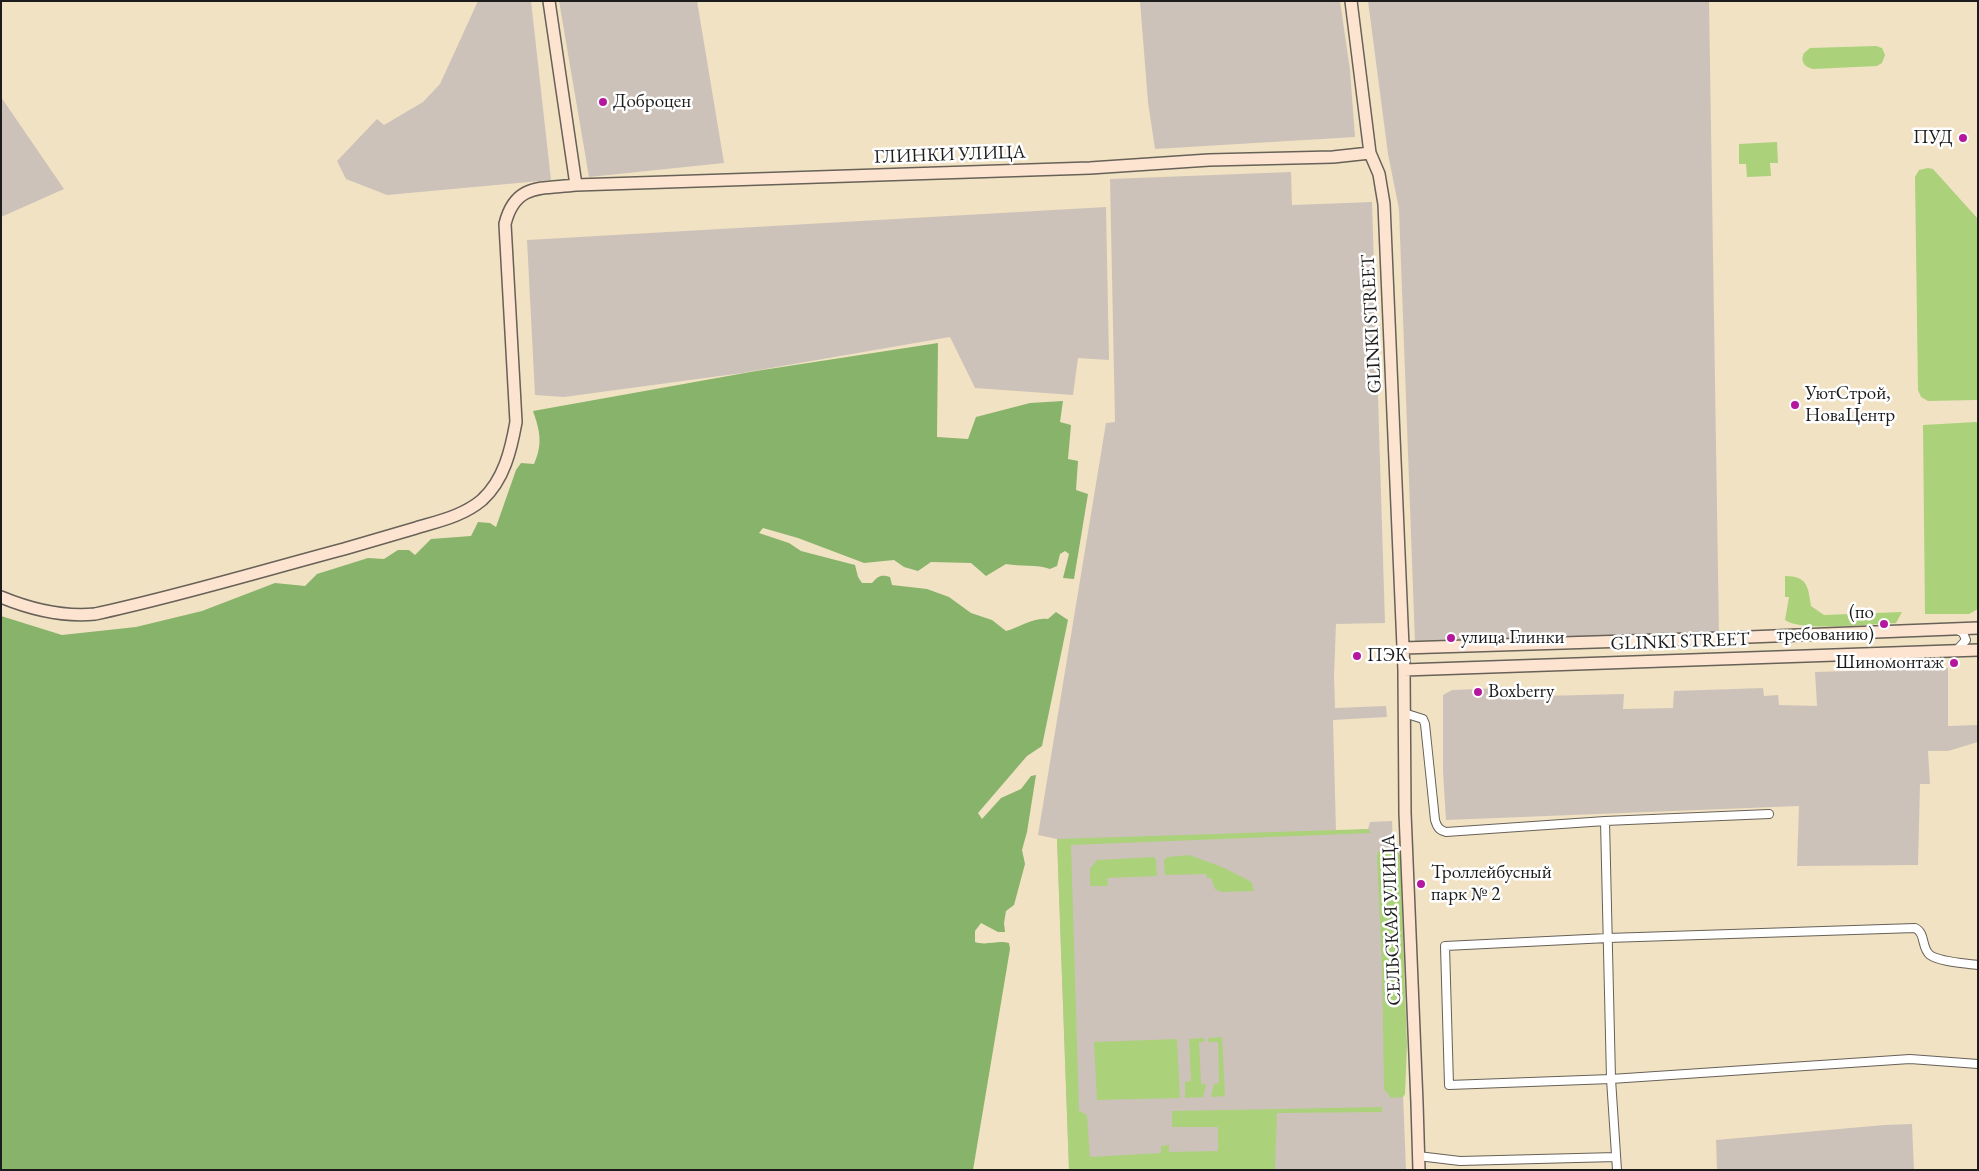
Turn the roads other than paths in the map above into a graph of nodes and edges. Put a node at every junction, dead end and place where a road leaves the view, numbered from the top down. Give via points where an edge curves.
1 (549, 1) edge
2 (1350, 1) edge
3 (1370, 153) junction
4 (576, 185) junction
5 (1, 597) edge
6 (1978, 628) edge
7 (1956, 629) junction
8 (1403, 648) junction
9 (1957, 650) junction
10 (1978, 650) edge
11 (1404, 670) junction
12 (1404, 713) junction
13 (1769, 814) dead end
14 (1605, 821) junction
15 (1608, 938) junction
16 (1978, 965) edge
17 (1978, 1064) edge
18 (1611, 1080) junction
19 (1418, 1156) junction
20 (1616, 1158) junction
21 (1418, 1170) edge
22 (1617, 1170) edge

1 - 4 main road
2 - 3 main road, GLINKI STREET
3 - 4 main road, ГЛИНКИ УЛИЦА via 1090,168
3 - 8 main road, GLINKI STREET via 1379,174 1384,204
4 - 5 main road, ГЛИНКИ УЛИЦА via 531,190 513,202 505,224 516,422 503,470 481,500 459,514 385,537 95,614 82,616 49,611
6 - 7 main road, GLINKI STREET
7 - 8 main road, GLINKI STREET
7 - 9 street via 1966,640
8 - 11 main road, GLINKI STREET
9 - 10 main road, GLINKI STREET
9 - 11 main road, GLINKI STREET
11 - 12 main road, СЕЛЬСКАЯ УЛИЦА
12 - 14 street via 1423,720 1425,724 1435,820 1440,830
12 - 19 main road, СЕЛЬСКАЯ УЛИЦА
13 - 14 street
14 - 15 street
15 - 16 street via 1915,928 1922,934 1929,954
15 - 18 street
15 - 18 street via 1446,946 1448,1065 1449,1085
17 - 18 street via 1910,1059
18 - 20 street
19 - 20 street via 1460,1161
19 - 21 main road, СЕЛЬСКАЯ УЛИЦА
20 - 22 street

